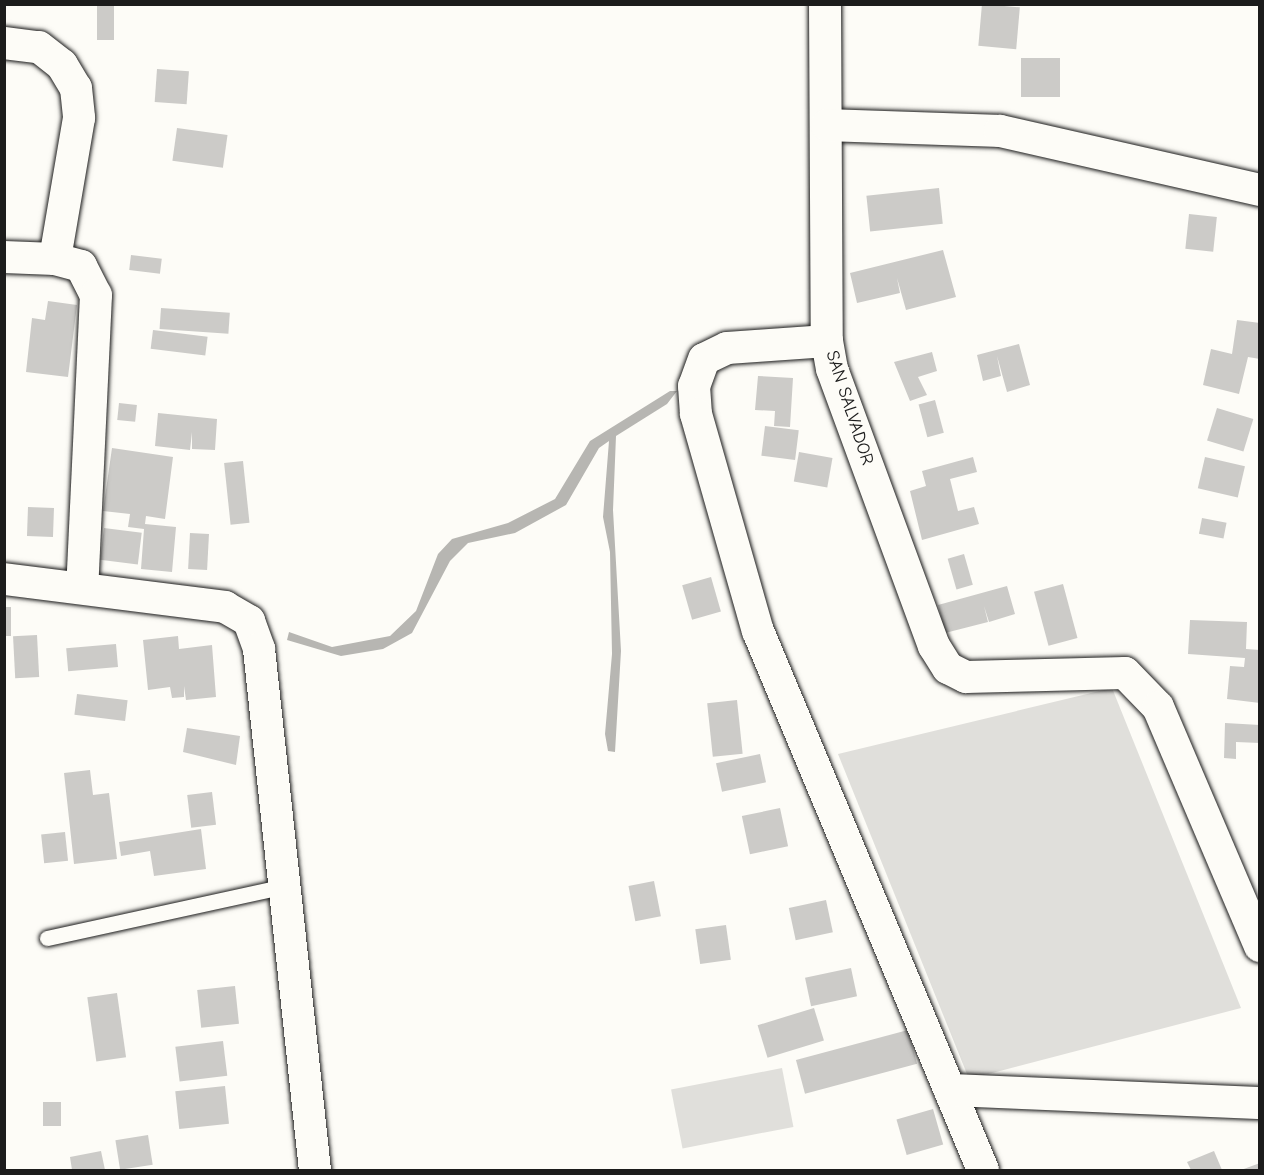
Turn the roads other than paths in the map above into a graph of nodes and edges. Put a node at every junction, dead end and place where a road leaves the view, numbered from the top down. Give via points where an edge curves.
1 (825, 4) edge
2 (4, 43) edge
3 (827, 125) junction
4 (1260, 190) edge
5 (4, 257) edge
6 (55, 259) junction
7 (827, 341) junction
8 (4, 579) edge
9 (82, 588) junction
10 (285, 886) junction
11 (47, 938) dead end
12 (1260, 946) edge
13 (950, 1090) junction
14 (1260, 1103) edge
15 (315, 1170) edge
16 (983, 1170) edge

1 - 3 street, SAN SALVADOR
2 - 6 street via 39,47 63,65 76,88 79,118
3 - 4 street via 1000,131
3 - 7 street, SAN SALVADOR
5 - 6 street
6 - 9 street via 81,266 96,295
7 - 12 street, SAN SALVADOR via 832,369 934,646 948,668 966,677 1125,674 1158,707
7 - 13 street via 727,348 704,359 694,386 696,414 758,631
8 - 9 street
9 - 10 street via 225,607 249,621 259,648
10 - 11 lane
10 - 15 street
13 - 14 street
13 - 16 street

